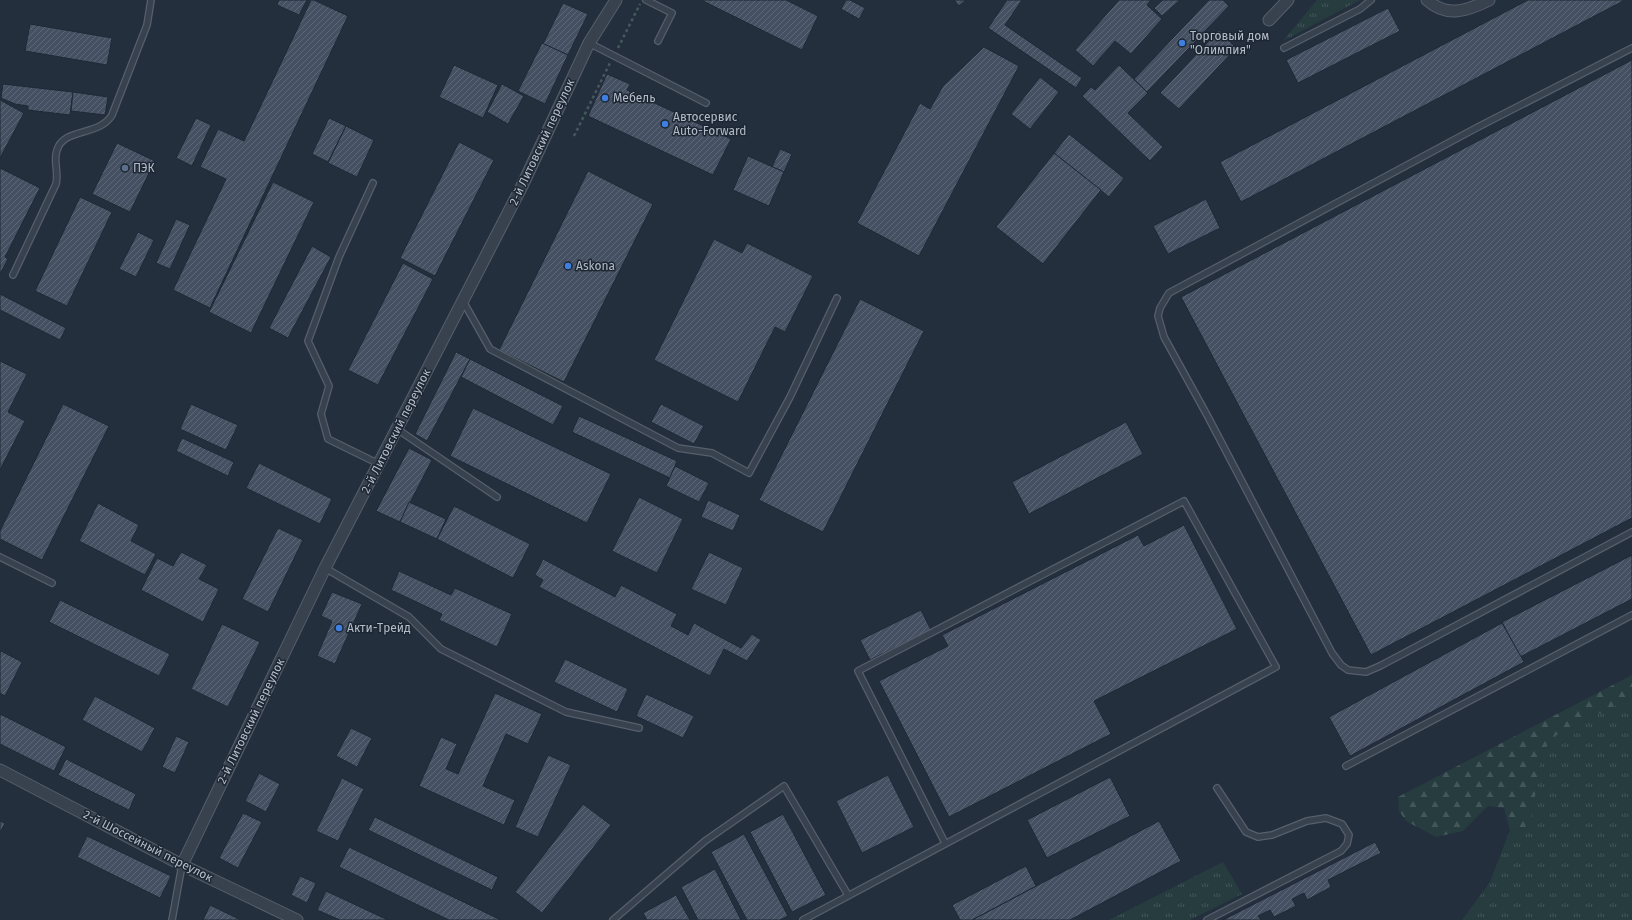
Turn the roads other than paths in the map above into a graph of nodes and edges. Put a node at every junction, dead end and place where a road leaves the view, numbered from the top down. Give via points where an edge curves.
1 (151, 0) edge
2 (616, 0) edge
3 (646, 0) edge
4 (1288, 0) edge
5 (1371, 0) edge
6 (1427, 0) edge
7 (1489, 0) edge
8 (1268, 20) dead end
9 (658, 41) dead end
10 (588, 43) junction
11 (1284, 48) dead end
12 (1632, 48) edge
13 (706, 102) dead end
14 (373, 183) dead end
15 (13, 275) dead end
16 (837, 298) dead end
17 (463, 300) junction
18 (397, 429) junction
19 (379, 464) junction
20 (497, 497) dead end
21 (1632, 532) edge
22 (0, 557) edge
23 (325, 568) junction
24 (52, 583) dead end
25 (1632, 615) edge
26 (639, 728) dead end
27 (1346, 766) dead end
28 (0, 770) edge
29 (1217, 788) dead end
30 (946, 843) junction
31 (182, 865) junction
32 (848, 895) junction
33 (172, 920) edge
34 (297, 920) edge
35 (612, 920) edge
36 (803, 920) edge
37 (1207, 920) edge

1 - 15 lane via 147,25 112,116 103,126 64,139 56,150 56,184
2 - 10 street, 2-й Литовский переулок
3 - 9 lane via 672,14
4 - 8 street
5 - 11 lane via 1360,9
6 - 7 street via 1439,9 1456,12
10 - 13 lane
10 - 17 street, 2-й Литовский переулок via 522,186
12 - 21 lane via 1478,127 1169,293 1158,316 1164,337 1304,601 1332,653 1348,670 1366,672 1380,666
14 - 19 lane via 339,257 308,341 329,386 321,414 328,439
16 - 17 lane via 790,397 749,473 712,453 678,448 490,349
17 - 18 street, 2-й Литовский переулок
18 - 19 street, 2-й Литовский переулок
18 - 20 lane
19 - 23 street, 2-й Литовский переулок
22 - 24 lane
23 - 26 lane via 409,617 441,648 566,712
23 - 31 street, 2-й Литовский переулок
25 - 27 lane
28 - 31 street, 2-й Шоссейный переулок
29 - 37 lane via 1246,832 1258,837 1272,835 1307,821 1326,818 1342,824 1349,835 1347,844 1341,851
30 - 30 lane via 1276,667 1184,501 858,671
30 - 32 lane
31 - 33 lane
31 - 34 street, 2-й Шоссейный переулок
32 - 35 lane via 784,786 705,841
32 - 36 lane

